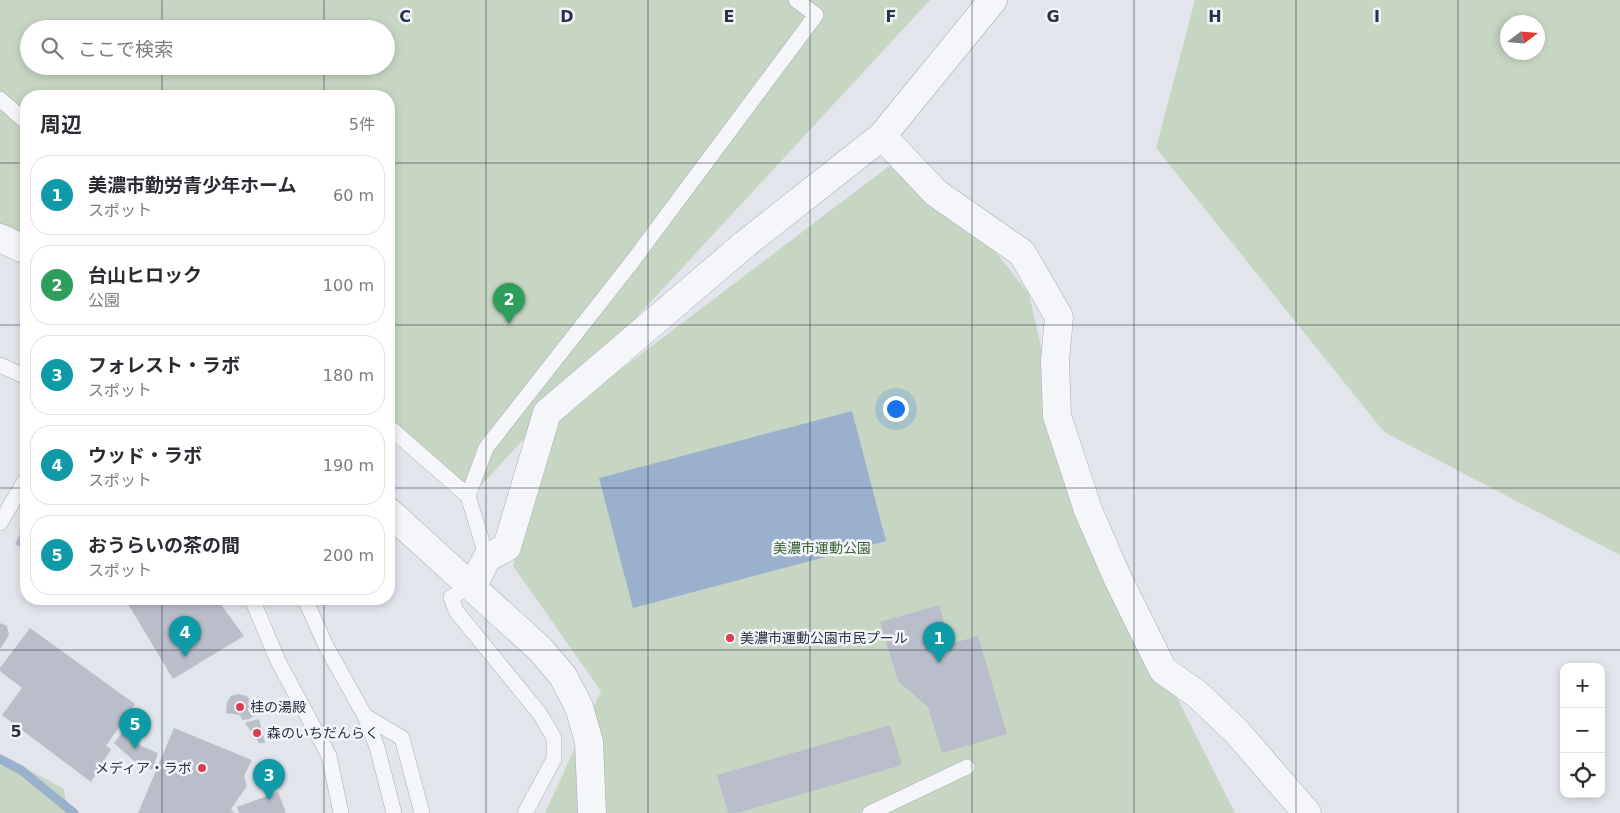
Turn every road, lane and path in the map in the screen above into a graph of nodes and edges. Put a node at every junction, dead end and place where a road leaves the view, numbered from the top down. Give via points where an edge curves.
1 (796, 0) edge
2 (993, 0) edge
3 (0, 99) edge
4 (20, 117) edge
5 (882, 136) junction
6 (0, 238) edge
7 (20, 247) edge
8 (0, 365) edge
9 (20, 374) edge
10 (395, 433) edge
11 (20, 488) edge
12 (468, 496) junction
13 (395, 517) edge
14 (0, 523) edge
15 (487, 558) junction
16 (472, 587) junction
17 (255, 605) edge
18 (308, 605) edge
19 (365, 716) junction
20 (967, 767) dead end
21 (341, 813) edge
22 (394, 813) edge
23 (422, 813) edge
24 (525, 813) edge
25 (592, 813) edge
26 (870, 813) edge
27 (1307, 813) edge

1 - 12 lane via 816,15 632,262 486,448
2 - 5 street
3 - 4 lane
5 - 15 street via 745,244 547,413 507,547
5 - 27 street via 936,193 1022,253 1059,317 1055,361 1057,416 1088,510 1117,578 1163,670 1197,694 1236,731
6 - 7 street
8 - 9 lane
10 - 12 lane
11 - 14 lane
12 - 15 lane
13 - 16 street
15 - 16 street
16 - 24 lane via 451,597 456,611 540,714 554,738 554,759
16 - 25 street via 540,649 563,676 590,742
17 - 21 lane via 278,661 329,756
18 - 19 lane via 326,646
19 - 22 lane
19 - 23 lane via 402,738
20 - 26 lane

